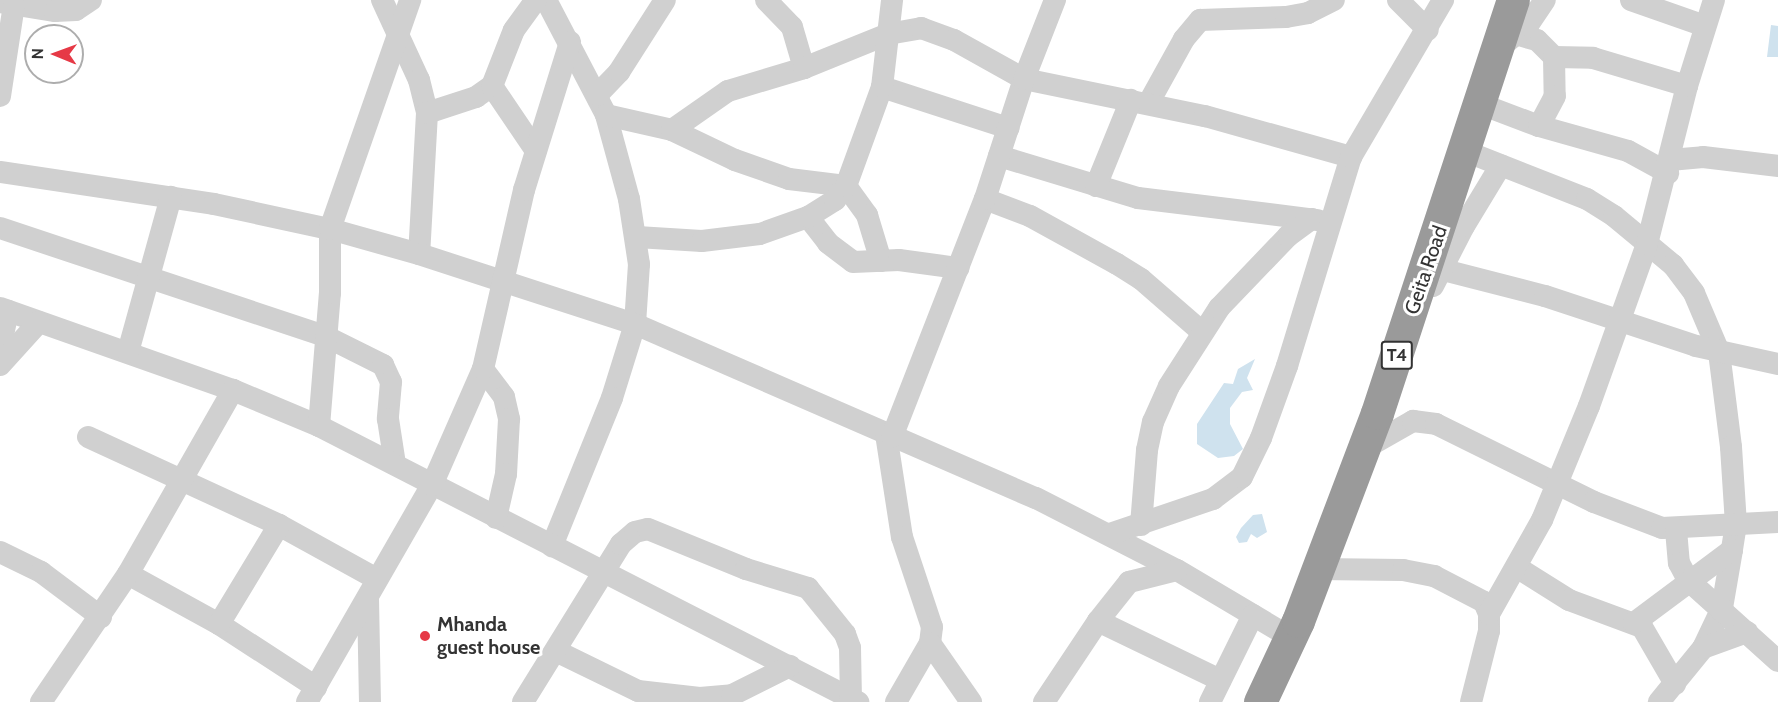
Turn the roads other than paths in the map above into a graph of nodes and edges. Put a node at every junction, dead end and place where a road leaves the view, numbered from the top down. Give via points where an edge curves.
1 (91, 0) edge
2 (382, 0) edge
3 (410, 0) edge
4 (536, 0) edge
5 (546, 0) edge
6 (665, 0) edge
7 (766, 0) edge
8 (892, 0) edge
9 (1055, 0) edge
10 (1334, 0) edge
11 (1398, 0) edge
12 (1443, 0) edge
13 (1513, 0) edge
14 (1545, 0) edge
15 (1631, 0) edge
16 (1714, 0) edge
17 (7, 4) edge
18 (1252, 9) edge
19 (1705, 26) junction
20 (1428, 30) junction
21 (398, 32) junction
22 (888, 34) junction
23 (570, 42) junction
24 (1502, 49) junction
25 (1554, 57) junction
26 (804, 68) junction
27 (1024, 79) junction
28 (492, 86) junction
29 (1687, 86) junction
30 (882, 87) junction
31 (0, 96) edge
32 (1140, 102) junction
33 (1478, 103) junction
34 (601, 105) junction
35 (427, 113) junction
36 (1512, 115) junction
37 (1539, 126) junction
38 (1008, 128) junction
39 (672, 130) junction
40 (536, 151) junction
41 (1465, 151) junction
42 (999, 156) junction
43 (1351, 157) junction
44 (1501, 165) junction
45 (1778, 166) edge
46 (1669, 167) junction
47 (0, 172) edge
48 (846, 186) junction
49 (1096, 186) junction
50 (171, 197) junction
51 (985, 199) junction
52 (808, 217) junction
53 (1320, 220) junction
54 (0, 228) edge
55 (330, 229) junction
56 (638, 237) junction
57 (1647, 244) junction
58 (419, 254) junction
59 (881, 261) junction
60 (1434, 268) junction
61 (949, 274) junction
62 (146, 278) junction
63 (506, 281) junction
64 (4, 309) edge
65 (1618, 318) junction
66 (39, 322) junction
67 (635, 324) junction
68 (1202, 332) junction
69 (327, 337) junction
70 (0, 349) edge
71 (128, 352) junction
72 (1719, 352) junction
73 (1778, 364) edge
74 (0, 365) edge
75 (483, 369) junction
76 (233, 390) junction
77 (319, 426) junction
78 (889, 435) junction
79 (88, 437) dead end
80 (1376, 442) junction
81 (395, 464) junction
82 (181, 479) junction
83 (1557, 481) junction
84 (432, 485) junction
85 (496, 518) junction
86 (1778, 522) edge
87 (1736, 524) junction
88 (279, 525) junction
89 (1141, 525) junction
90 (1676, 530) junction
91 (1110, 534) junction
92 (552, 546) junction
93 (1732, 550) junction
94 (0, 552) edge
95 (1518, 568) junction
96 (1323, 569) junction
97 (1177, 570) junction
98 (128, 574) junction
99 (604, 574) junction
100 (1688, 580) junction
101 (373, 589) junction
102 (1722, 608) junction
103 (1489, 614) junction
104 (1253, 615) junction
105 (101, 617) junction
106 (1098, 621) junction
107 (1634, 623) junction
108 (219, 624) junction
109 (1747, 632) junction
110 (1290, 638) junction
111 (930, 643) junction
112 (1703, 648) junction
113 (556, 651) junction
114 (1778, 661) edge
115 (790, 666) junction
116 (1220, 680) junction
117 (1675, 684) junction
118 (312, 695) edge
119 (732, 699) edge
120 (854, 700) edge
121 (41, 702) edge
122 (370, 702) edge
123 (523, 702) edge
124 (897, 702) edge
125 (971, 702) edge
126 (1044, 702) edge
127 (1210, 702) edge
128 (1260, 702) edge
129 (1471, 702) edge
130 (1659, 702) edge

1 - 17 street via 76,10
2 - 21 street
3 - 21 street
4 - 28 street via 514,30
5 - 23 street
6 - 34 street
7 - 26 street via 792,27
8 - 22 street
9 - 27 street
10 - 18 street via 1308,13
11 - 20 street
12 - 20 street
13 - 24 highway, Geita Road / T4
14 - 24 street
15 - 19 street
16 - 19 street
17 - 31 street
18 - 32 street via 1200,21
19 - 29 street
20 - 43 street
21 - 35 street via 419,80
21 - 55 street
22 - 26 street
22 - 27 street via 910,28 933,30
22 - 30 street
23 - 34 street
23 - 40 street
24 - 25 street via 1537,40
24 - 33 highway, Geita Road / T4
24 - 36 street
25 - 29 street via 1602,60
25 - 37 street via 1555,96
26 - 39 street via 728,91
27 - 32 street
27 - 38 street
28 - 35 street via 476,97
28 - 40 street
29 - 46 street
30 - 38 street
30 - 48 street
32 - 43 street via 1269,131
32 - 49 street
33 - 36 street
33 - 41 highway, Geita Road / T4
34 - 39 street
34 - 56 street
35 - 58 street
36 - 37 street
37 - 46 street
38 - 42 street
39 - 48 street via 759,170 789,179
40 - 63 street
41 - 44 street
41 - 60 highway, Geita Road / T4
42 - 49 street
42 - 51 street
43 - 53 street
44 - 57 street via 1587,199
44 - 60 street
45 - 46 street via 1703,157
46 - 57 street
47 - 50 street
48 - 52 street via 826,208
48 - 59 street via 867,215
49 - 53 street via 1201,208
50 - 55 street
50 - 62 street
51 - 61 street
51 - 68 street via 1021,212 1117,264 1141,279
52 - 56 street via 760,234 729,238
52 - 59 street via 843,257 853,262
53 - 68 street via 1244,281
53 - 89 street via 1287,366 1242,477 1213,499
54 - 62 street
55 - 58 street
55 - 69 street
56 - 67 street
57 - 65 street
57 - 72 street via 1673,265 1694,293
58 - 63 street
59 - 61 street
60 - 65 street
60 - 80 street
60 - 96 highway, Geita Road / T4
61 - 78 street
62 - 69 street
62 - 71 street
63 - 67 street
63 - 75 street
64 - 66 street
64 - 70 street
65 - 72 street
65 - 83 street
66 - 71 street
66 - 74 street
67 - 78 street
67 - 92 street via 612,398
68 - 89 street via 1169,386 1153,422
69 - 77 street
69 - 81 street via 389,372 389,430
71 - 76 street
72 - 73 street
72 - 87 street via 1726,390
75 - 84 street
75 - 85 street via 504,397 509,419 506,474
76 - 77 street
76 - 82 street
77 - 81 street
78 - 91 street
78 - 111 street via 902,537 929,611
79 - 82 street
80 - 83 street via 1413,421 1436,424
80 - 96 street
81 - 84 street
82 - 88 street
82 - 98 street
83 - 90 street via 1640,521
83 - 95 street
84 - 85 street
84 - 101 street
85 - 92 street
86 - 87 street
87 - 90 street
87 - 93 street
88 - 101 street
88 - 108 street
89 - 91 street
90 - 100 street via 1679,563
91 - 97 street
92 - 99 street
93 - 100 street
93 - 102 street
94 - 105 street via 41,572
95 - 103 street
95 - 107 street via 1569,600
96 - 103 street via 1402,570 1434,576 1468,590 1484,602
96 - 110 highway, Geita Road / T4
97 - 104 street
97 - 106 street via 1129,582
98 - 105 street
98 - 108 street
99 - 113 street
99 - 115 street
99 - 120 street via 621,544 635,532 648,529 746,569 808,588 845,634 850,648
100 - 102 street
100 - 107 street
101 - 118 street
101 - 122 street
102 - 109 street
102 - 112 street
103 - 129 street
104 - 110 street
104 - 116 street
105 - 121 street
106 - 116 street
106 - 126 street
107 - 117 street via 1650,637
108 - 118 street
109 - 112 street
109 - 114 street
110 - 128 highway, Geita Road / T4
111 - 124 street
111 - 125 street
112 - 117 street
113 - 119 street via 638,691
113 - 123 street
115 - 119 street
115 - 120 street
116 - 127 street
117 - 130 street

